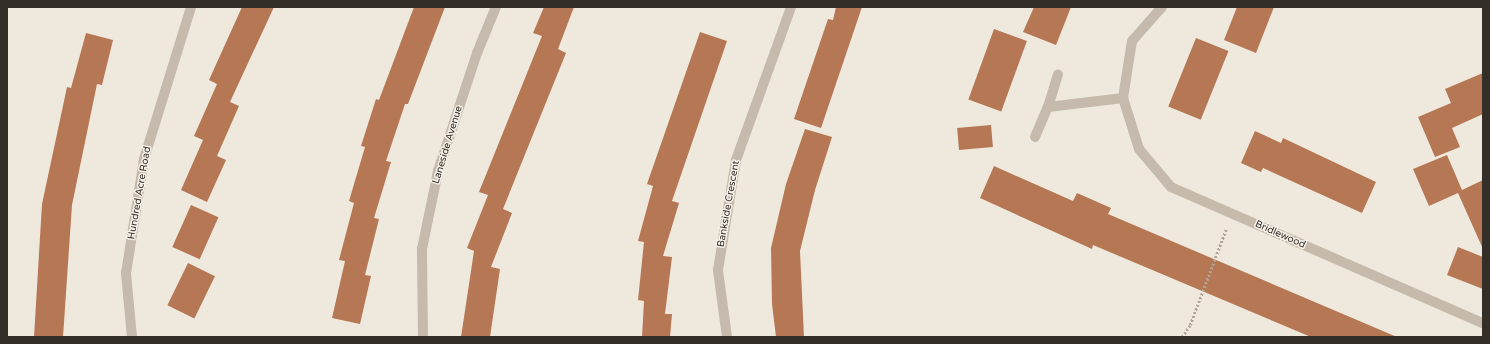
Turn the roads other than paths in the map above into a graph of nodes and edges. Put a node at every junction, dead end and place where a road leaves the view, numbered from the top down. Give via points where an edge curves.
1 (192, 7) edge
2 (496, 7) edge
3 (790, 7) edge
4 (1162, 7) edge
5 (1058, 75) dead end
6 (1123, 98) junction
7 (1048, 108) junction
8 (1035, 137) dead end
9 (1483, 323) edge
10 (132, 337) edge
11 (423, 337) edge
12 (727, 337) edge

1 - 10 street, Hundred Acre Road via 144,159 126,273
2 - 11 street, Laneside Avenue via 477,53 438,171 422,249
3 - 12 street, Bankside Crescent via 736,160 718,270
4 - 6 street, Bridlewood via 1132,41
5 - 7 street
6 - 7 street
6 - 9 street, Bridlewood via 1139,149 1171,187
7 - 8 street

